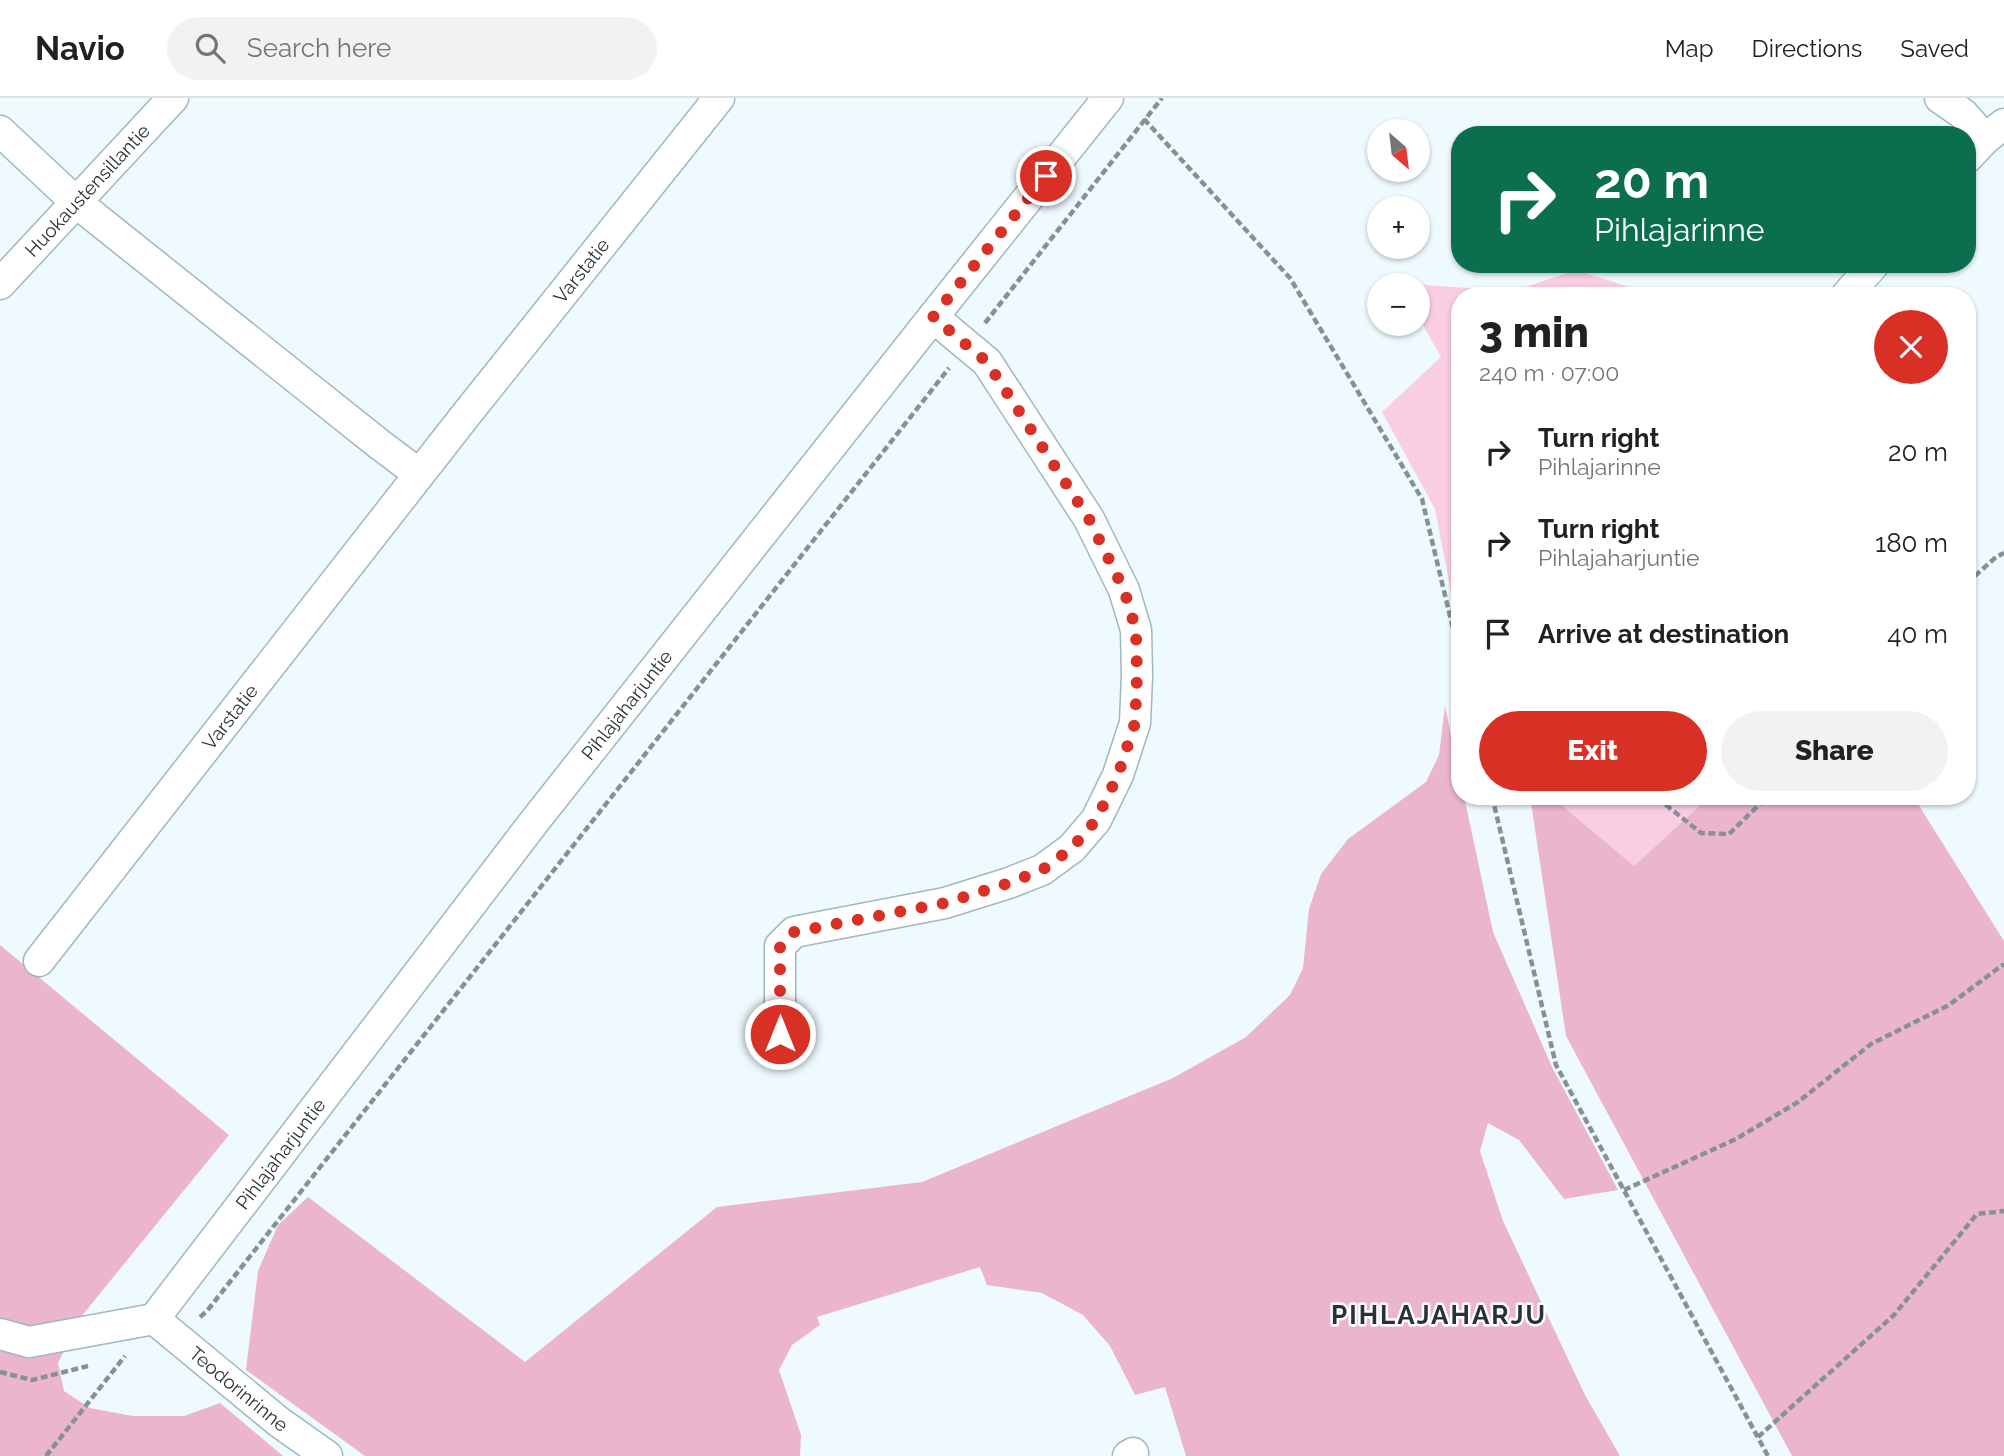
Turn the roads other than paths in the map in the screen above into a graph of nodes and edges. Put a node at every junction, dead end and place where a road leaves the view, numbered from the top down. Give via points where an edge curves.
1 (173, 98) edge
2 (719, 98) edge
3 (1108, 98) edge
4 (1940, 98) edge
5 (1973, 126) edge
6 (0, 131) edge
7 (77, 203) junction
8 (1866, 273) edge
9 (0, 284) edge
10 (1854, 287) edge
11 (933, 317) junction
12 (419, 474) junction
13 (39, 961) dead end
14 (780, 1034) dead end
15 (165, 1329) junction
16 (0, 1334) edge
17 (327, 1456) edge

1 - 7 street, Huokaustensillantie
2 - 12 street, Varstatie
3 - 11 street, Pihlajaharjuntie
4 - 5 street
6 - 7 street
7 - 9 street, Huokaustensillantie
7 - 12 street
8 - 10 street
11 - 14 street via 987,362 1089,519 1124,590 1136,630 1135,723 1118,775 1096,820 1072,848 1042,870 945,903 794,932 780,946
11 - 15 street, Pihlajaharjuntie via 534,822
12 - 13 street, Varstatie
15 - 16 street via 29,1342
15 - 17 street, Teodorinrinne

